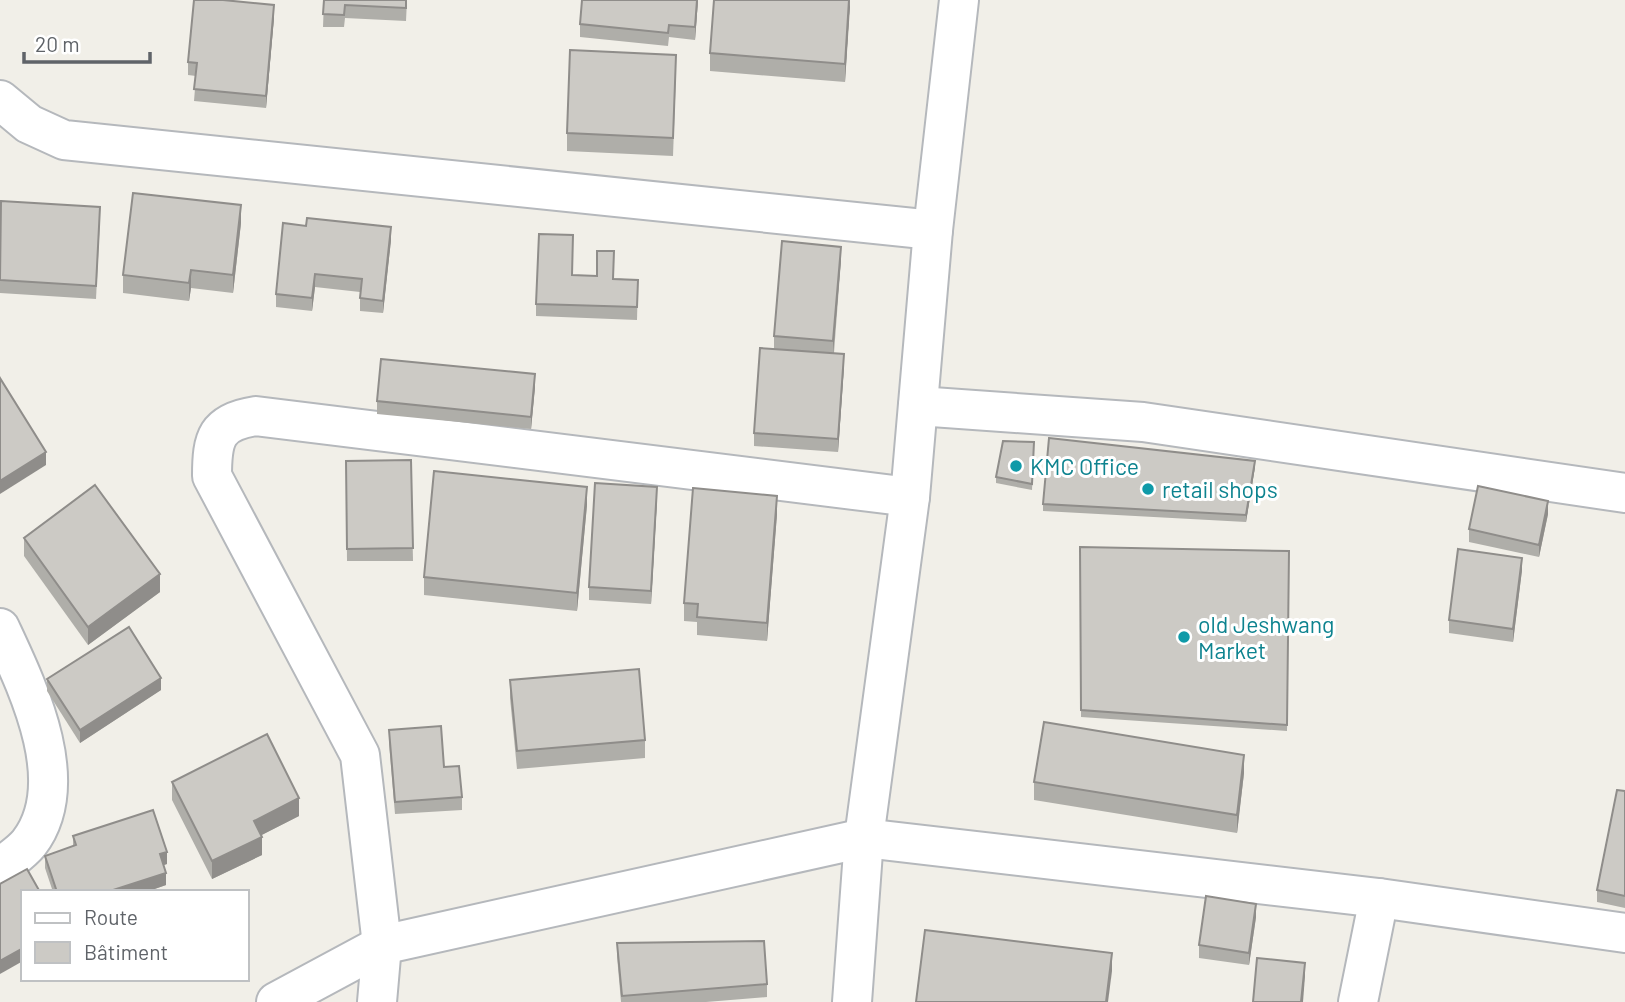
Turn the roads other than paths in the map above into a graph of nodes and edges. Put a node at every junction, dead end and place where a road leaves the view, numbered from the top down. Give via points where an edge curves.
1 (960, 0) edge
2 (0, 100) edge
3 (933, 230) junction
4 (918, 407) junction
5 (1625, 493) edge
6 (910, 497) junction
7 (0, 628) edge
8 (864, 838) junction
9 (0, 868) edge
10 (1379, 898) junction
11 (1625, 933) edge
12 (382, 945) junction
13 (276, 1002) edge
14 (377, 1002) edge
15 (852, 1002) edge
16 (1358, 1002) edge

1 - 3 street
2 - 3 street via 29,124 64,140
3 - 4 street
4 - 5 street via 1143,422
4 - 6 street
6 - 8 street
6 - 12 street via 256,416 236,419 218,433 212,448 212,476 360,755
7 - 9 street via 31,693 43,739 47,789 39,826 28,845
8 - 10 street
8 - 12 street
8 - 15 street
10 - 11 street
10 - 16 street
12 - 13 street
12 - 14 street

